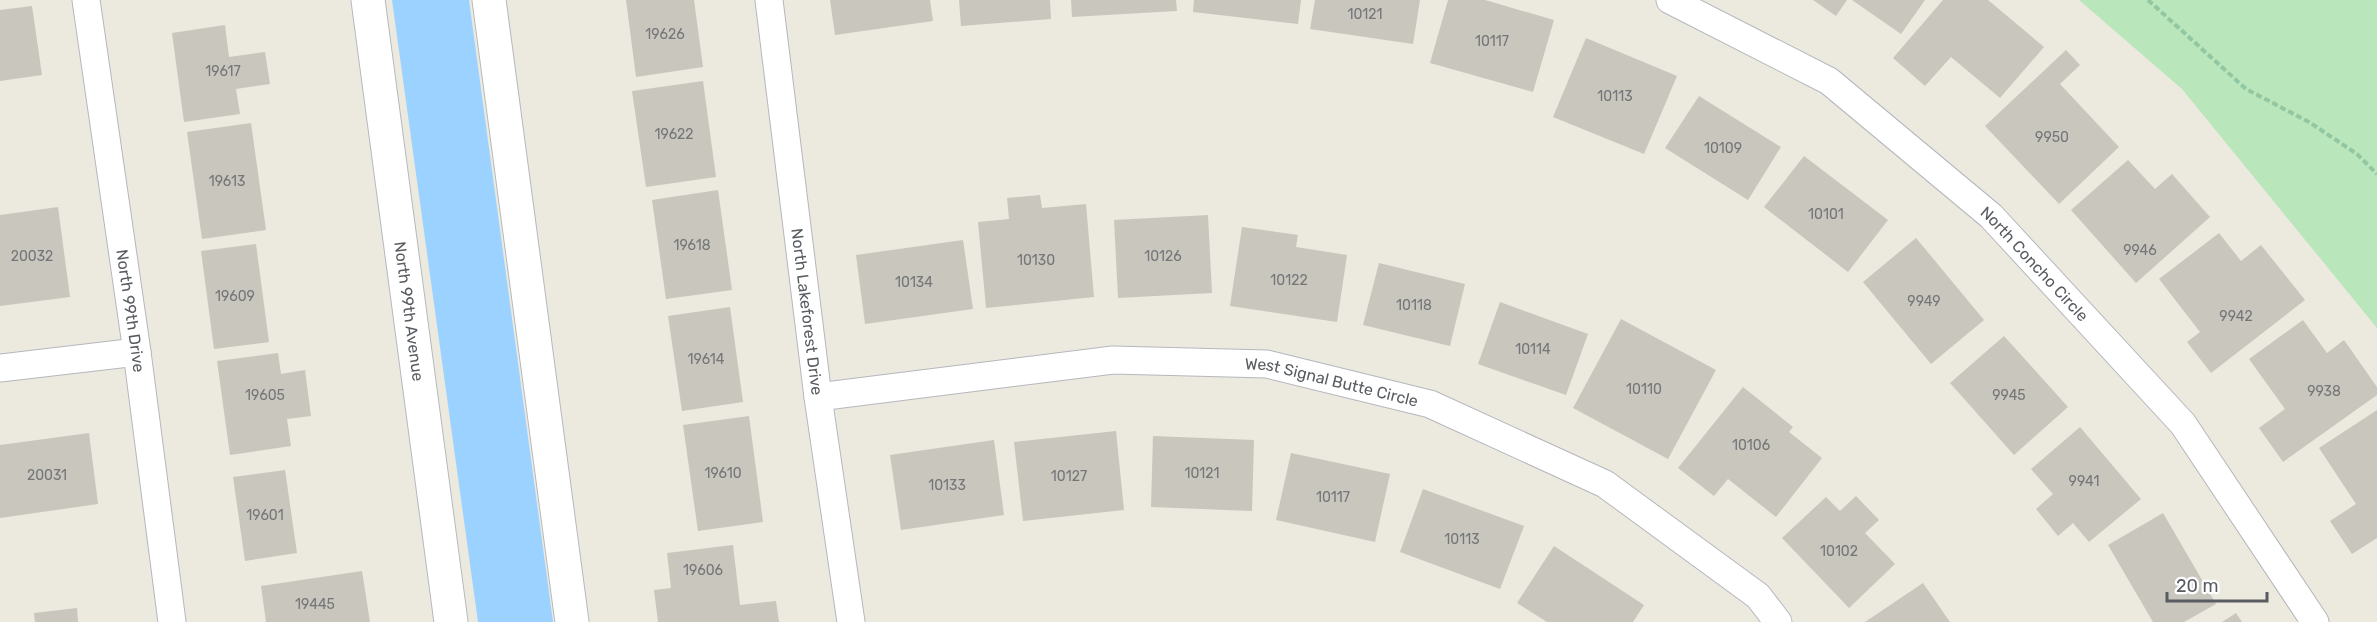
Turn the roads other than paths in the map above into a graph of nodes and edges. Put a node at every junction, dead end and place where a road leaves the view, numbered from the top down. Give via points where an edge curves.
1 (86, 0) edge
2 (368, 0) edge
3 (489, 0) edge
4 (769, 0) edge
5 (1670, 0) edge
6 (138, 352) junction
7 (0, 368) edge
8 (818, 397) junction
9 (172, 622) edge
10 (451, 622) edge
11 (572, 622) edge
12 (851, 622) edge
13 (1778, 622) edge
14 (2315, 622) edge

1 - 6 street, North 99th Drive
2 - 10 main road, North 99th Avenue
3 - 11 main road
4 - 8 street, North Lakeforest Drive
5 - 14 street, North Concho Circle via 1829,81 1991,216 2183,424
6 - 7 street
6 - 9 street, North 99th Drive
8 - 12 street, North Lakeforest Drive
8 - 13 street, West Signal Butte Circle via 1113,360 1267,364 1430,404 1605,484 1758,596

